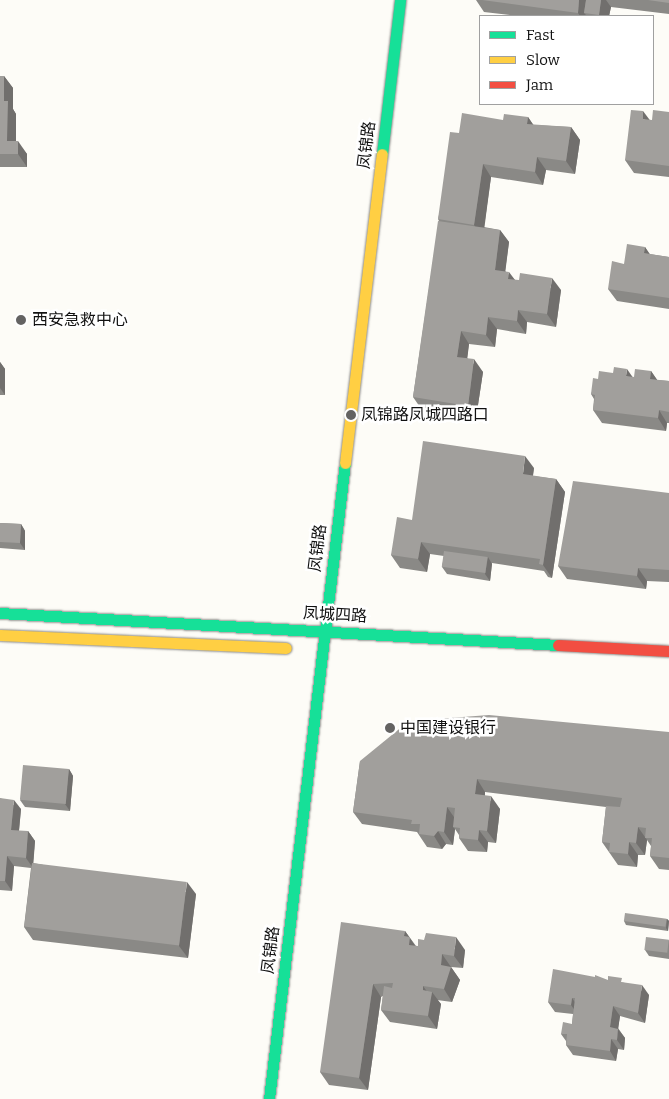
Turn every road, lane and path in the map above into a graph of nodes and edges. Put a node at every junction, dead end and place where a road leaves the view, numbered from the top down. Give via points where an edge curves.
1 (400, 0) edge
2 (0, 613) edge
3 (325, 631) junction
4 (0, 635) edge
5 (296, 648) dead end
6 (669, 651) edge
7 (269, 1099) edge

1 - 3 street, 凤锦路
2 - 3 street, 凤城四路
3 - 6 street, 凤城四路
3 - 7 street, 凤锦路
4 - 5 street

